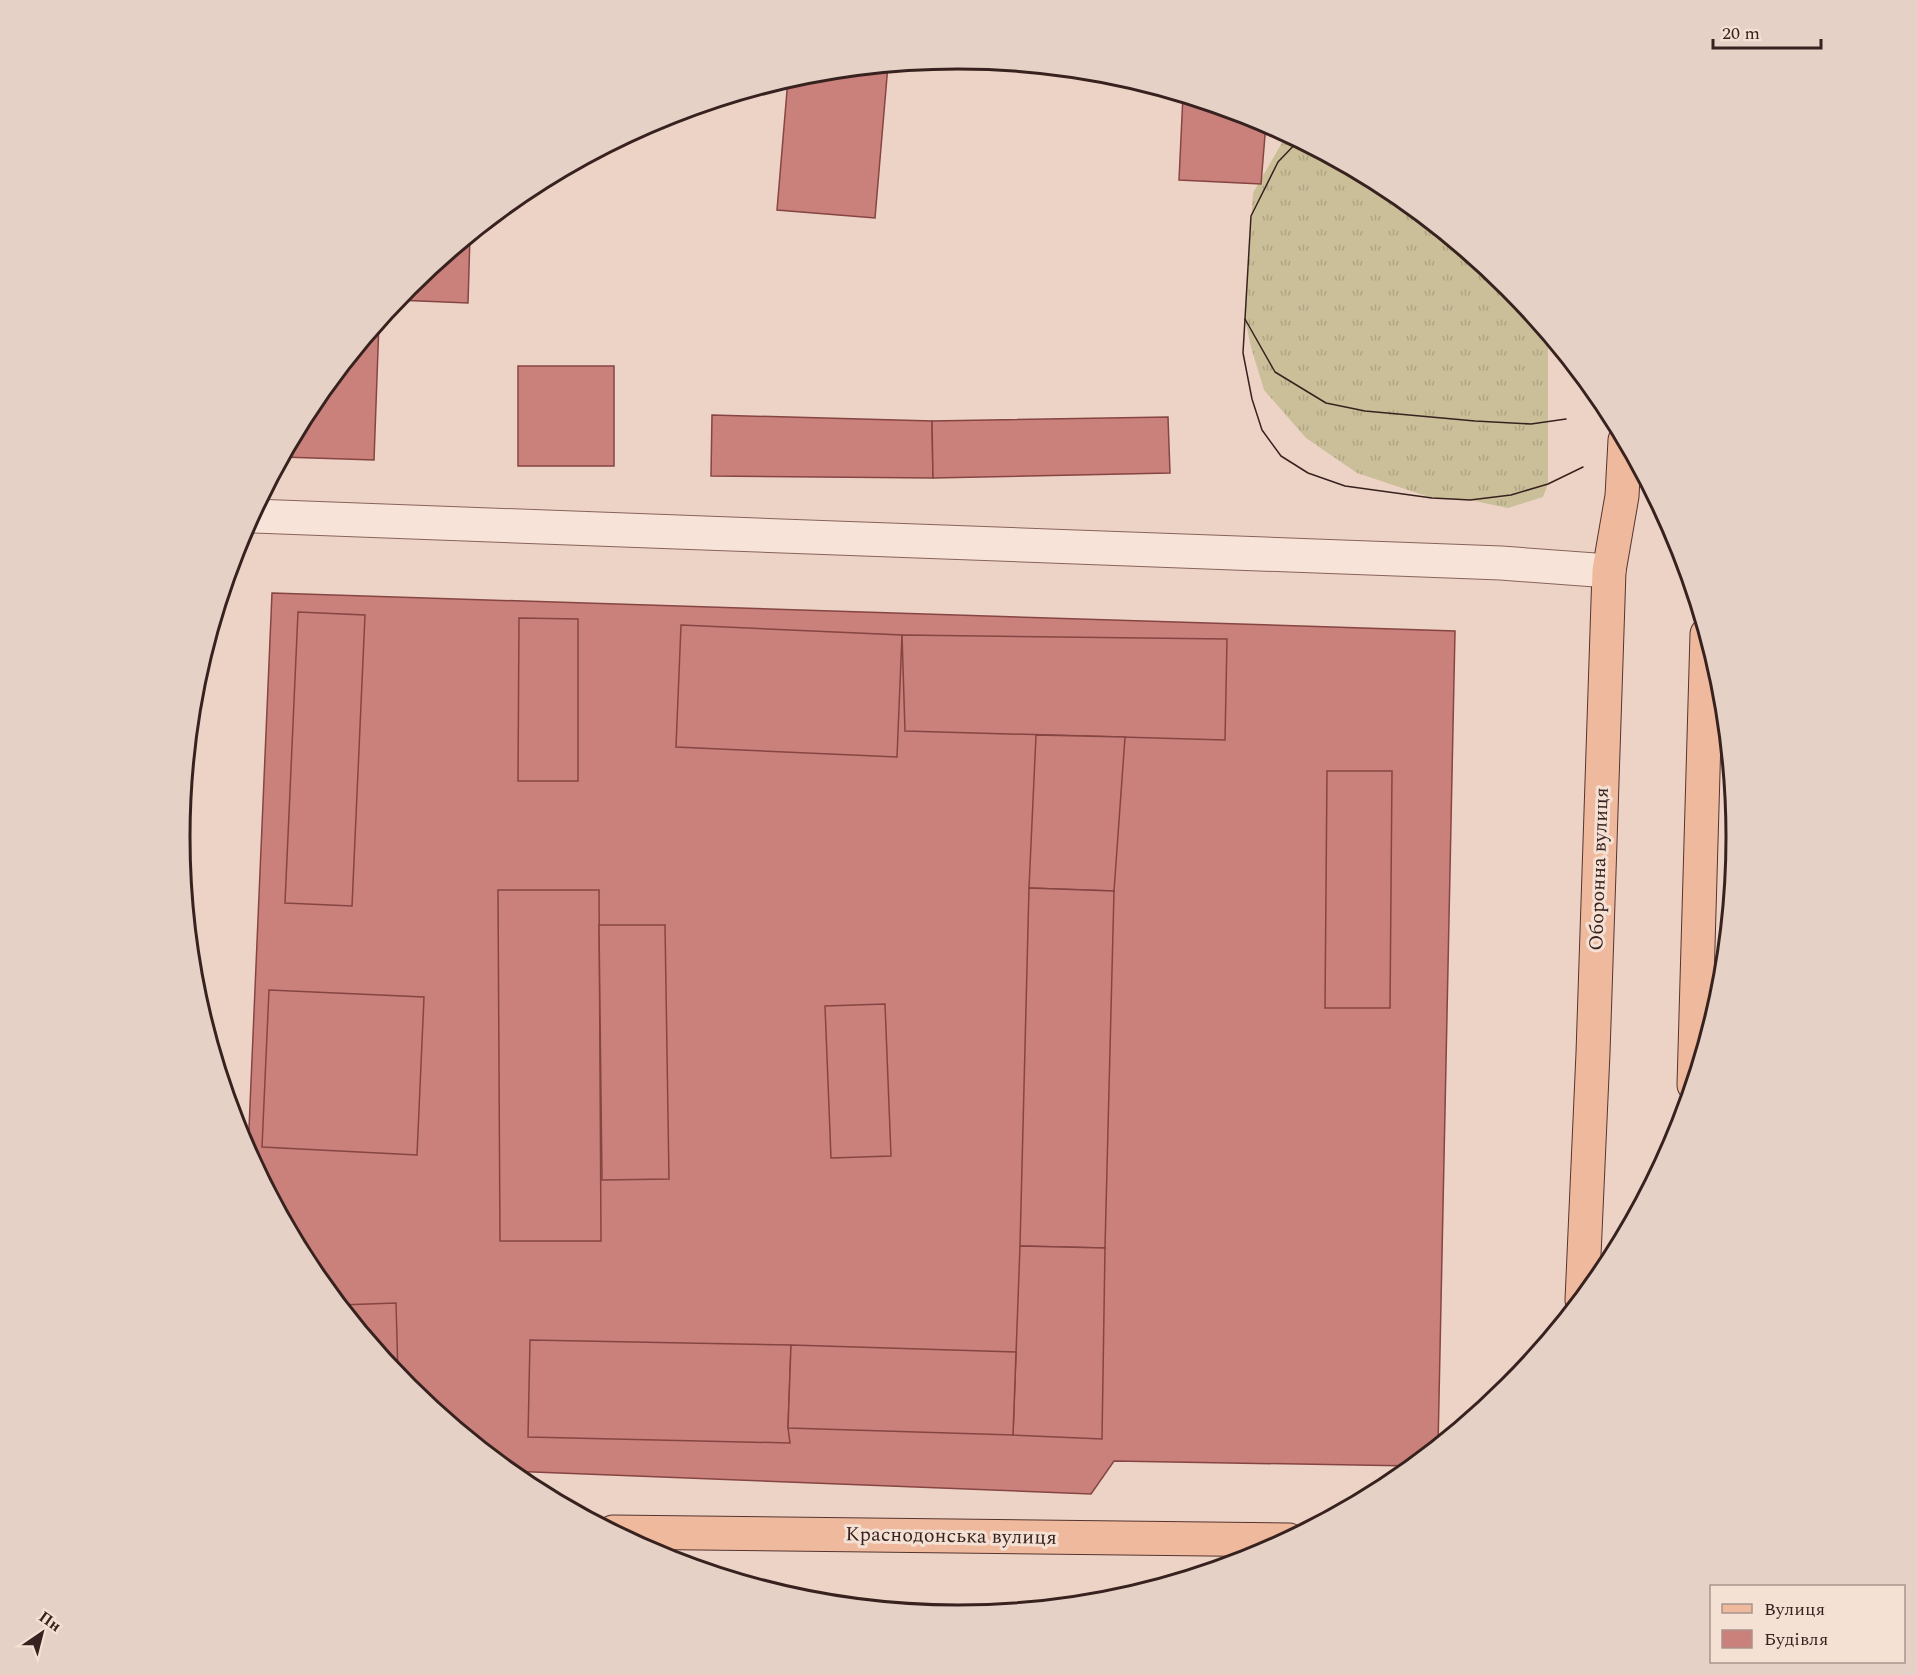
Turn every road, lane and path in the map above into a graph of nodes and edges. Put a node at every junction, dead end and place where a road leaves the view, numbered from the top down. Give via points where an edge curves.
1 (1624, 454) edge
2 (260, 516) edge
3 (1609, 571) junction
4 (1706, 662) edge
5 (1695, 1056) edge
6 (1583, 1284) edge
7 (630, 1532) edge
8 (1271, 1540) edge

1 - 3 main road, Оборонна вулиця via 1622,496
2 - 3 street
3 - 6 main road, Оборонна вулиця
4 - 5 main road
7 - 8 main road, Краснодонська вулиця

